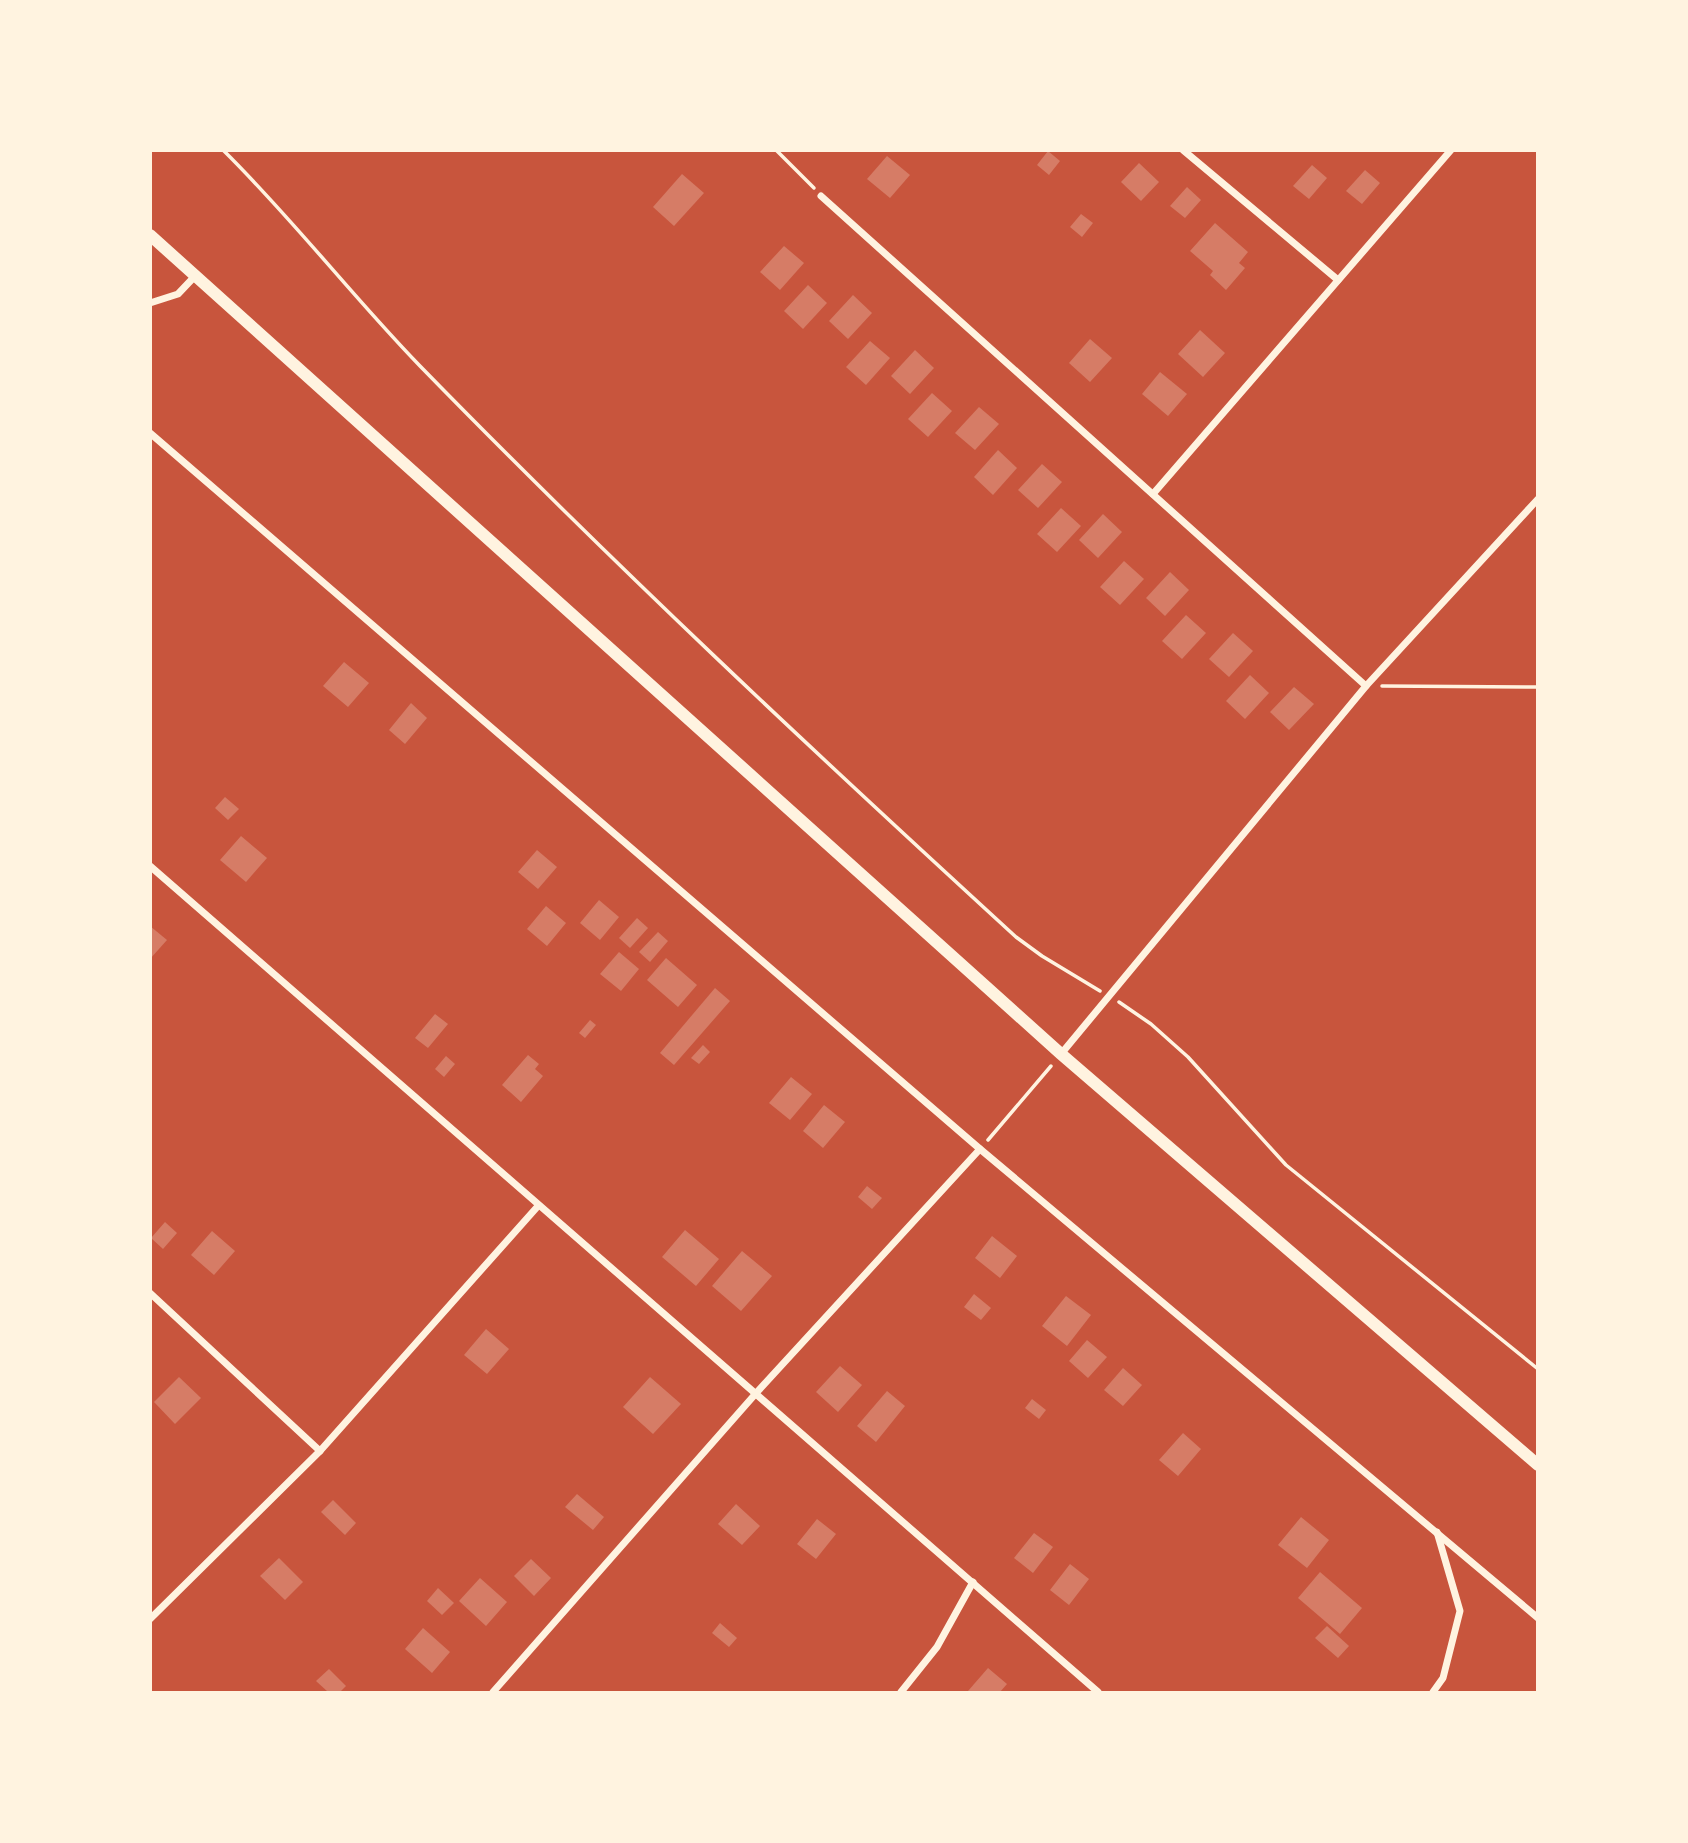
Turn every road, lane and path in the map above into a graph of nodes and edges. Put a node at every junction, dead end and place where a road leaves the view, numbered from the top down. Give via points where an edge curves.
1 (223, 150) edge
2 (776, 150) edge
3 (1183, 150) edge
4 (1451, 150) edge
5 (821, 196) joint
6 (150, 234) edge
7 (196, 275) junction
8 (1338, 280) junction
9 (150, 303) edge
10 (150, 433) edge
11 (1153, 494) junction
12 (1538, 499) edge
13 (1366, 686) junction
14 (1538, 687) edge
15 (150, 866) edge
16 (1111, 997) junction
17 (1061, 1054) junction
18 (980, 1150) junction
19 (538, 1206) junction
20 (150, 1293) edge
21 (1538, 1369) edge
22 (758, 1391) junction
23 (320, 1451) junction
24 (1538, 1465) edge
25 (1437, 1531) junction
26 (974, 1582) junction
27 (1538, 1618) edge
28 (150, 1619) edge
29 (493, 1692) edge
30 (901, 1692) edge
31 (1098, 1692) edge
32 (1433, 1692) edge

1 - 16 path via 419,364 738,681 1016,937
2 - 5 path
3 - 8 street
4 - 8 street
5 - 11 street
6 - 7 street
7 - 9 street via 178,294
7 - 17 street
8 - 11 street
10 - 18 street
11 - 13 street
12 - 13 street
13 - 14 path
13 - 16 street
15 - 19 street
16 - 17 street
16 - 21 path via 1188,1057 1286,1165
17 - 18 path
17 - 24 street
18 - 22 street
18 - 25 street
19 - 22 street
19 - 23 street
20 - 23 street
22 - 26 street
22 - 29 street
23 - 28 street
25 - 27 street
25 - 32 street via 1460,1611 1443,1678
26 - 30 street via 937,1647
26 - 31 street

